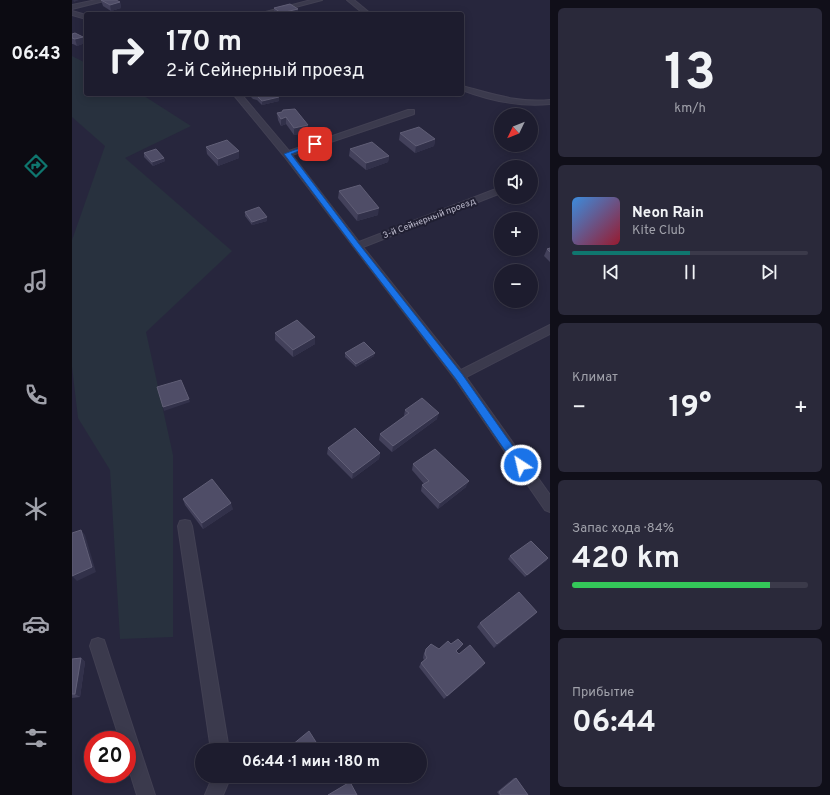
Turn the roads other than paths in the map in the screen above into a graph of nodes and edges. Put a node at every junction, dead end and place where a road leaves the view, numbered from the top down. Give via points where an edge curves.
1 (105, 0) edge
2 (319, 0) edge
3 (350, 0) edge
4 (72, 7) edge
5 (269, 12) edge
6 (365, 12) edge
7 (72, 13) edge
8 (84, 16) edge
9 (464, 89) edge
10 (239, 96) edge
11 (550, 102) edge
12 (411, 112) dead end
13 (287, 154) junction
14 (494, 193) edge
15 (356, 246) junction
16 (550, 329) edge
17 (459, 376) junction
18 (550, 506) edge
19 (185, 526) dead end
20 (98, 646) dead end
21 (219, 743) edge
22 (219, 783) edge
23 (146, 795) edge
24 (214, 795) edge

1 - 4 lane
2 - 5 lane
3 - 6 lane
7 - 8 lane
9 - 11 lane via 487,97 540,104
10 - 13 lane
12 - 13 lane
13 - 15 lane
14 - 15 lane, 3-й Сейнерный проезд
15 - 17 lane
16 - 17 lane
17 - 18 lane
19 - 21 lane
20 - 23 lane
22 - 24 lane

